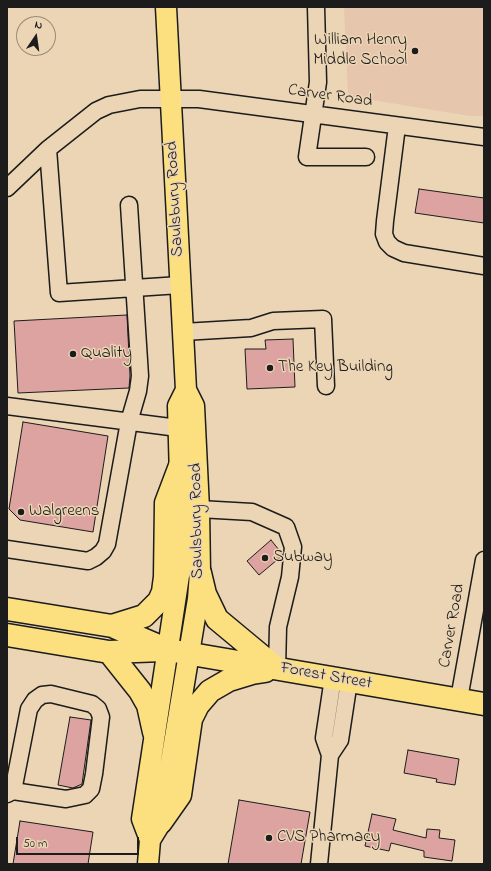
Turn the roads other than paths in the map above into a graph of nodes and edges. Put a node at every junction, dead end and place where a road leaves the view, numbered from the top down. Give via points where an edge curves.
1 (166, 7) edge
2 (316, 7) edge
3 (170, 98) junction
4 (313, 114) junction
5 (397, 126) junction
6 (484, 137) edge
7 (48, 149) junction
8 (366, 157) dead end
9 (7, 188) edge
10 (129, 205) dead end
11 (484, 266) edge
12 (180, 285) junction
13 (135, 288) junction
14 (183, 332) junction
15 (326, 386) dead end
16 (186, 390) junction
17 (7, 406) edge
18 (129, 422) junction
19 (178, 428) junction
20 (180, 466) junction
21 (199, 509) junction
22 (7, 549) edge
23 (484, 560) edge
24 (200, 573) junction
25 (7, 609) edge
26 (112, 626) junction
27 (7, 635) edge
28 (109, 652) junction
29 (178, 652) junction
30 (277, 669) junction
31 (341, 680) junction
32 (459, 700) junction
33 (484, 704) edge
34 (154, 732) junction
35 (10, 792) edge
36 (161, 822) junction
37 (150, 840) junction
38 (148, 864) edge
39 (319, 864) edge

1 - 3 main road, Saulsbury Road
2 - 4 street via 318,82
3 - 4 street, Carver Road via 199,99
3 - 7 street, Carver Road via 140,99 109,105 96,111
3 - 12 main road, Saulsbury Road
4 - 5 street, Carver Road
4 - 8 street via 307,158
5 - 6 street, Carver Road
5 - 11 street via 385,221 384,234 387,242 404,253
7 - 9 street, Carver Road
7 - 13 street via 59,293
10 - 13 street
12 - 13 street
12 - 14 main road, Saulsbury Road
13 - 18 street via 140,376
14 - 15 street via 251,328 273,321 323,319
14 - 16 main road, Saulsbury Road
16 - 19 main road, Saulsbury Road via 178,406
16 - 21 main road, Saulsbury Road via 194,406
17 - 18 street
18 - 19 street
18 - 22 street via 107,544 103,551 88,561
19 - 20 main road, Saulsbury Road
20 - 26 highway via 166,502 163,592 159,601 144,616
20 - 29 main road, Saulsbury Road via 182,549
21 - 24 main road, Saulsbury Road
21 - 30 street via 252,512 286,527 293,547 290,577 278,627
23 - 32 street, Carver Road
24 - 29 main road, Saulsbury Road via 198,599
24 - 30 highway via 205,594 217,619
25 - 26 highway
26 - 29 highway
27 - 28 highway
28 - 29 highway
28 - 34 highway via 145,700
29 - 30 highway, Forest Street
29 - 34 main road
29 - 36 main road
30 - 31 highway, Forest Street
30 - 36 highway via 252,672 230,680 210,691 198,705 191,719 180,795
31 - 32 highway, Forest Street
31 - 39 street via 340,740 330,755
32 - 33 highway, Forest Street
34 - 37 main road via 142,819
35 - 35 street via 66,799 85,795 91,789 94,774 101,717 98,709 92,704 51,694 35,700 29,709
36 - 37 main road
37 - 38 main road

